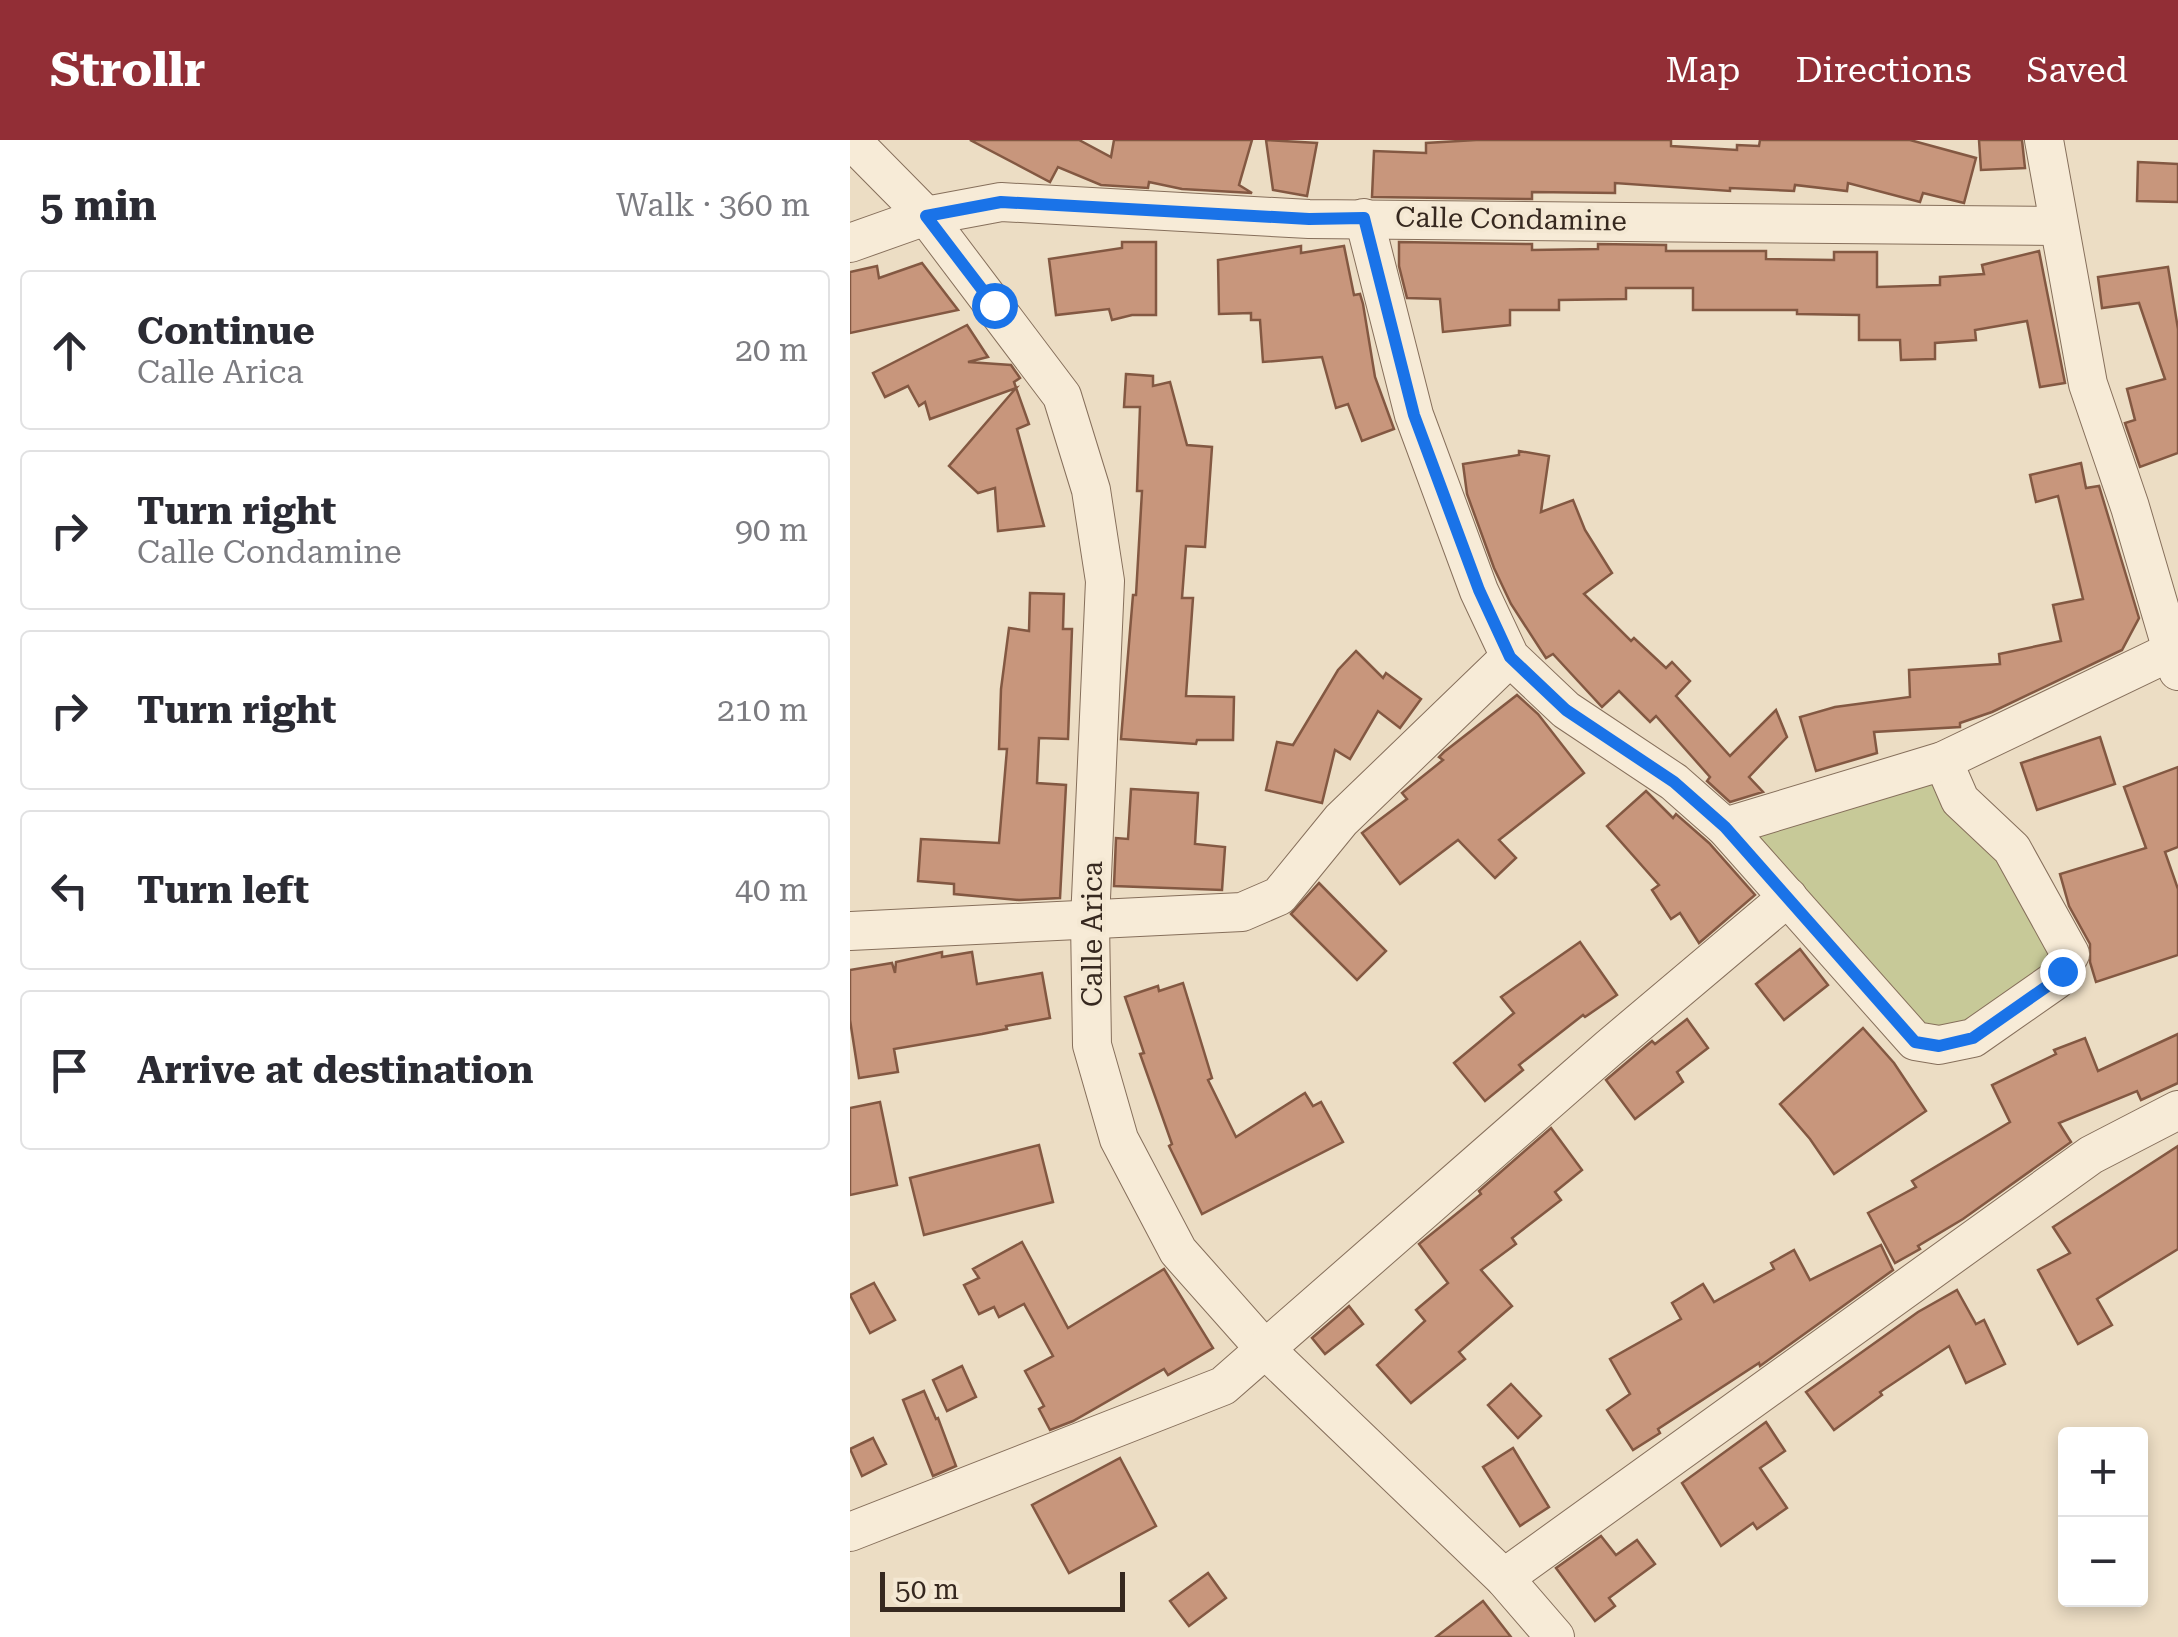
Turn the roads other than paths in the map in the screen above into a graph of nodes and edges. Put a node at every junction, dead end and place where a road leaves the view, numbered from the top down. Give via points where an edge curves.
1 (851, 140) edge
2 (2044, 140) edge
3 (926, 216) junction
4 (1364, 218) junction
5 (2058, 226) junction
6 (850, 242) edge
7 (1510, 657) junction
8 (2174, 662) edge
9 (1943, 760) junction
10 (1725, 827) junction
11 (1788, 898) junction
12 (1090, 921) junction
13 (850, 931) edge
14 (2178, 1110) edge
15 (1264, 1348) junction
16 (850, 1532) edge
17 (1504, 1578) junction
18 (1555, 1637) edge

1 - 3 street, Calle Arica
2 - 5 street
3 - 4 street, Calle Condamine via 1001,202
3 - 6 street, Calle Condamine
3 - 12 street, Calle Arica via 1062,396 1091,490 1105,580
4 - 5 street, Calle Condamine
4 - 7 street via 1414,415
5 - 8 street via 2088,384
7 - 10 street via 1566,710 1674,782
7 - 12 street via 1340,820 1279,896 1242,912
8 - 9 street
9 - 10 street
9 - 11 street via 1960,800 2012,850 2070,954 2056,980 1973,1038 1915,1042
10 - 11 street
11 - 15 street
12 - 13 street
12 - 15 street, Calle Arica via 1092,1045 1119,1140 1178,1251
14 - 17 street via 2091,1154
15 - 16 street via 1223,1386
15 - 17 street, Calle Arica
17 - 18 street, Calle Arica

